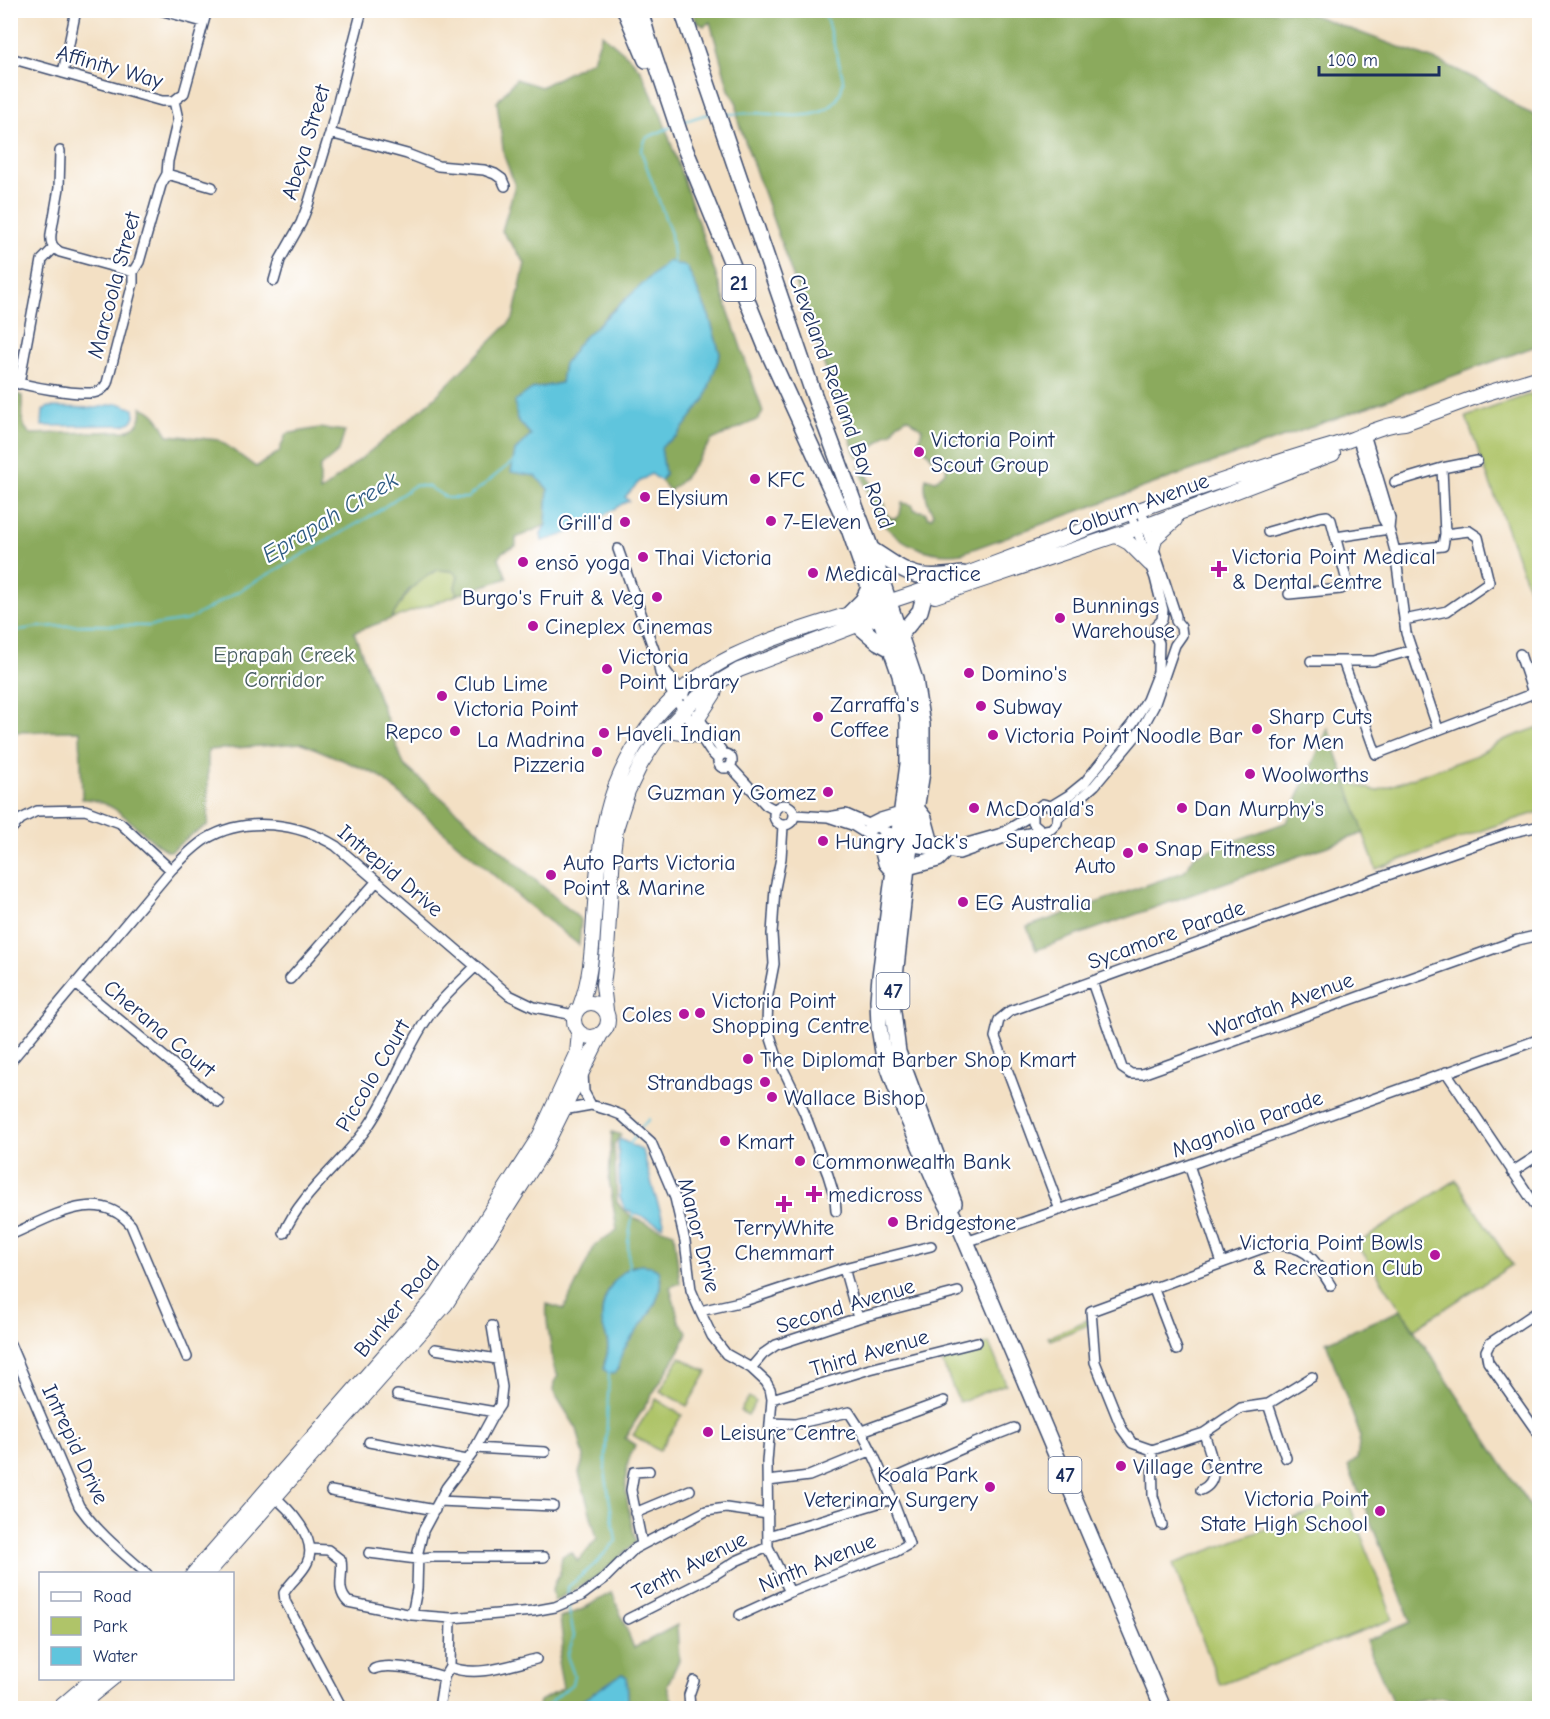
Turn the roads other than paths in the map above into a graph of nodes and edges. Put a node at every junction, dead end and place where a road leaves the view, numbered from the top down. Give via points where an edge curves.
1 (76, 10) edge
2 (160, 10) edge
3 (207, 10) edge
4 (362, 10) edge
5 (625, 10) edge
6 (640, 10) edge
7 (683, 11) edge
8 (203, 22) junction
9 (642, 39) junction
10 (10, 58) edge
11 (63, 72) junction
12 (174, 101) junction
13 (330, 133) junction
14 (60, 151) dead end
15 (167, 174) junction
16 (506, 186) dead end
17 (212, 187) dead end
18 (54, 248) junction
19 (133, 272) junction
20 (274, 281) dead end
21 (1539, 376) edge
22 (15, 382) edge
23 (1362, 440) junction
24 (1477, 461) dead end
25 (1442, 468) junction
26 (1395, 482) dead end
27 (1136, 512) junction
28 (1176, 514) junction
29 (1141, 527) junction
30 (1389, 529) junction
31 (1268, 532) dead end
32 (1445, 534) junction
33 (1116, 536) junction
34 (1336, 537) junction
35 (1153, 547) junction
36 (618, 549) dead end
37 (872, 549) junction
38 (1395, 550) junction
39 (1150, 564) junction
40 (963, 574) junction
41 (870, 586) junction
42 (1289, 594) dead end
43 (923, 600) junction
44 (885, 609) junction
45 (854, 619) junction
46 (1404, 620) junction
47 (1162, 621) junction
48 (1176, 621) junction
49 (901, 634) junction
50 (1159, 643) junction
51 (1175, 645) junction
52 (891, 649) junction
53 (1412, 650) junction
54 (1520, 654) dead end
55 (1311, 661) dead end
56 (1342, 661) junction
57 (717, 682) junction
58 (678, 694) junction
59 (686, 706) junction
60 (699, 717) junction
61 (1438, 729) junction
62 (664, 730) junction
63 (700, 736) junction
64 (721, 757) junction
65 (1051, 806) junction
66 (917, 809) junction
67 (775, 810) junction
68 (794, 815) junction
69 (901, 815) junction
70 (1032, 815) junction
71 (828, 817) junction
72 (1058, 818) junction
73 (783, 826) junction
74 (871, 826) junction
75 (1539, 826) edge
76 (10, 830) edge
77 (1041, 830) junction
78 (930, 840) junction
79 (880, 841) junction
80 (904, 841) junction
81 (944, 853) junction
82 (900, 869) junction
83 (171, 870) junction
84 (376, 881) junction
85 (1539, 935) edge
86 (476, 966) junction
87 (290, 979) dead end
88 (1092, 982) junction
89 (76, 984) junction
90 (606, 1010) junction
91 (577, 1011) junction
92 (579, 1032) junction
93 (600, 1035) junction
94 (1539, 1039) edge
95 (10, 1062) edge
96 (582, 1069) junction
97 (1446, 1072) junction
98 (219, 1102) dead end
99 (591, 1105) junction
100 (563, 1110) junction
101 (1539, 1154) edge
102 (1189, 1165) junction
103 (1512, 1172) junction
104 (1060, 1210) junction
105 (836, 1211) dead end
106 (1539, 1212) edge
107 (284, 1233) dead end
108 (10, 1235) edge
109 (964, 1237) junction
110 (931, 1246) dead end
111 (1222, 1263) junction
112 (844, 1269) junction
113 (1331, 1286) dead end
114 (1153, 1287) junction
115 (958, 1292) dead end
116 (442, 1300) junction
117 (1539, 1310) edge
118 (700, 1311) junction
119 (858, 1318) junction
120 (492, 1326) dead end
121 (977, 1342) dead end
122 (10, 1344) edge
123 (435, 1349) dead end
124 (1177, 1350) dead end
125 (187, 1357) dead end
126 (497, 1359) junction
127 (751, 1368) junction
128 (1312, 1377) dead end
129 (397, 1395) dead end
130 (772, 1399) junction
131 (945, 1401) dead end
132 (1268, 1404) junction
133 (495, 1412) junction
134 (771, 1423) junction
135 (1014, 1428) dead end
136 (862, 1431) junction
137 (1204, 1433) junction
138 (1539, 1436) edge
139 (369, 1442) dead end
140 (475, 1448) junction
141 (1152, 1450) junction
142 (870, 1451) junction
143 (545, 1452) dead end
144 (1286, 1458) dead end
145 (467, 1460) junction
146 (649, 1471) dead end
147 (768, 1481) junction
148 (886, 1482) junction
149 (690, 1490) dead end
150 (1201, 1490) dead end
151 (331, 1491) dead end
152 (271, 1494) junction
153 (892, 1499) junction
154 (437, 1505) junction
155 (552, 1506) dead end
156 (635, 1513) junction
157 (768, 1514) junction
158 (1162, 1525) dead end
159 (768, 1536) junction
160 (642, 1544) junction
161 (768, 1547) junction
162 (310, 1550) junction
163 (369, 1553) dead end
164 (544, 1557) dead end
165 (417, 1559) junction
166 (145, 1572) edge
167 (195, 1572) edge
168 (209, 1572) edge
169 (790, 1592) junction
170 (740, 1615) dead end
171 (412, 1616) junction
172 (451, 1618) junction
173 (628, 1619) dead end
174 (536, 1659) dead end
175 (450, 1667) junction
176 (374, 1669) dead end
177 (444, 1677) junction
178 (92, 1680) edge
179 (111, 1680) edge
180 (694, 1681) dead end
181 (1156, 1692) junction
182 (60, 1708) edge
183 (76, 1708) edge
184 (342, 1708) edge
185 (439, 1708) edge
186 (690, 1708) edge
187 (1153, 1708) edge
188 (1163, 1708) edge

1 - 11 street
2 - 8 street
3 - 8 street, Affinity Way
4 - 13 street, Abeya Street
5 - 9 highway, 21
6 - 9 highway, 21
7 - 37 highway, Cleveland Redland Bay Road / 21 via 811,387
8 - 12 street, Affinity Way via 184,93
9 - 41 highway, Cleveland Redland Bay Road / 21 via 766,347 829,483
10 - 11 street, Affinity Way
11 - 12 street, Affinity Way via 162,101
12 - 15 street, Marcoola Street via 178,119
13 - 16 street via 438,166 484,170 495,174
13 - 20 street, Abeya Street via 308,205 280,260
14 - 18 street via 59,188 50,242
15 - 17 street
15 - 19 street, Marcoola Street
18 - 19 street
18 - 22 street via 42,260
19 - 22 street, Marcoola Street via 104,387 93,393
21 - 23 main road, Colburn Avenue via 1406,423 1393,424
23 - 27 main road, Colburn Avenue via 1260,468
23 - 28 main road, Colburn Avenue
23 - 30 street via 1390,518
24 - 25 street
25 - 26 street
25 - 32 street
27 - 29 street
27 - 40 main road, Colburn Avenue
28 - 29 main road, Colburn Avenue
28 - 35 main road via 1155,538
29 - 33 main road, Colburn Avenue
29 - 35 street
29 - 39 street
30 - 34 street
30 - 38 street
31 - 34 street via 1327,516
32 - 38 street via 1443,546
32 - 46 street via 1469,531 1478,537 1489,582 1447,611
33 - 39 main road
33 - 43 main road, Colburn Avenue
34 - 42 street via 1348,585 1341,590
35 - 48 street
36 - 58 street via 658,661
37 - 40 highway via 903,571 919,576
37 - 44 highway, Cleveland Redland Bay Road / 47
38 - 46 street
39 - 47 street via 1162,603
40 - 44 main road, Colburn Avenue
41 - 44 highway, Cleveland Redland Bay Road / 21
41 - 45 highway
43 - 44 main road, Colburn Avenue
43 - 49 highway via 920,611
44 - 45 main road
44 - 49 highway, Cleveland Redland Bay Road / 47
44 - 52 highway, Cleveland Redland Bay Road / 47
45 - 52 highway
45 - 57 main road
45 - 58 main road via 736,655
46 - 53 street
47 - 48 street
47 - 50 street via 1154,633
48 - 51 street via 1182,635
49 - 66 highway, Cleveland Redland Bay Road / 47 via 915,680 922,725
50 - 51 street
50 - 65 street via 1158,672 1132,724 1085,782
51 - 72 street via 1154,706 1141,730 1095,785
52 - 69 highway, Cleveland Redland Bay Road / 47 via 903,687 908,723 908,773
53 - 56 street via 1374,661
53 - 61 street
54 - 61 street via 1532,690 1529,695
55 - 56 street
56 - 61 street via 1376,754
57 - 59 main road
57 - 60 main road
58 - 59 street
58 - 91 main road via 636,744 612,792 599,848 590,976
59 - 60 street
59 - 62 main road
59 - 63 street
60 - 64 street
62 - 63 main road
62 - 90 main road via 634,778 616,830 603,985
63 - 64 street
64 - 67 street via 721,766 730,766
65 - 70 street via 1039,806
65 - 72 street
66 - 78 highway
66 - 80 highway, Cleveland Redland Bay Road / 47
67 - 68 street via 787,806
67 - 73 street via 775,820
68 - 71 street
68 - 73 street via 790,824
69 - 74 highway
69 - 80 highway, Cleveland Redland Bay Road / 47
70 - 77 street via 1033,823
70 - 78 street via 1002,833 969,844
71 - 74 street via 846,814
71 - 79 street
72 - 77 street via 1051,829
73 - 105 street via 775,888 774,964 767,1026 828,1175
74 - 80 street
75 - 88 street, Sycamore Parade via 1379,878
76 - 83 street via 37,811 85,810 120,823
77 - 81 street via 963,853
78 - 80 street
79 - 80 street
79 - 82 highway via 886,863
80 - 81 street
80 - 82 highway, Cleveland Redland Bay Road / 47
81 - 82 highway via 938,859
82 - 109 highway, Cleveland Redland Bay Road / 47 via 893,987 898,1052 948,1182
83 - 84 street, Intrepid Drive via 207,839 238,827 275,825 323,838
83 - 89 street, Intrepid Drive
84 - 86 street, Intrepid Drive
84 - 87 street
85 - 88 street, Waratah Avenue via 1142,1074 1131,1074 1122,1068
86 - 91 street, Intrepid Drive via 518,1000 545,1010
86 - 107 street, Piccolo Court via 432,1012 370,1124 289,1221
88 - 104 street, Sycamore Parade via 1010,1011 999,1020 995,1037
89 - 95 street, Intrepid Drive
89 - 98 street, Cherana Court
90 - 91 main road via 591,1003
90 - 93 main road via 608,1023
91 - 92 main road via 574,1024
92 - 93 main road via 589,1037
92 - 116 main road, Bunker Road via 577,1054 540,1134
93 - 96 main road, Bunker Road
94 - 97 street, Magnolia Parade
96 - 99 street via 584,1092
96 - 100 main road, Bunker Road
97 - 102 street, Magnolia Parade
97 - 103 street
99 - 100 street, Manor Drive
99 - 118 street, Manor Drive via 621,1115 651,1142 675,1198 691,1290
100 - 116 main road, Bunker Road via 542,1154
101 - 103 street
102 - 104 street, Magnolia Parade
102 - 111 street
103 - 106 street
104 - 109 street, Magnolia Parade
108 - 125 street via 85,1206 112,1209 124,1216
109 - 181 highway, Cleveland Redland Bay Road / 47
110 - 112 street
111 - 113 street via 1271,1245 1287,1244 1312,1258
111 - 114 street
112 - 118 street
112 - 119 street
114 - 124 street
114 - 141 street via 1091,1311 1095,1362 1122,1429 1132,1443
115 - 119 street, Second Avenue
116 - 152 main road, Bunker Road
117 - 138 street via 1490,1343 1486,1351 1488,1362
118 - 127 street, Manor Drive via 726,1354
119 - 127 street, Second Avenue via 776,1345
120 - 126 street
121 - 130 street, Third Avenue via 870,1368
122 - 166 street, Intrepid Drive via 79,1506 104,1537
123 - 126 street
126 - 133 street via 502,1387
127 - 130 street, Manor Drive via 766,1382
128 - 132 street
129 - 133 street
130 - 134 street
131 - 136 street
132 - 137 street via 1241,1408
132 - 144 street
133 - 140 street
134 - 136 street via 795,1424 849,1412
134 - 147 street
135 - 148 street
136 - 142 street
137 - 141 street
137 - 150 street via 1214,1479
139 - 145 street
140 - 143 street
140 - 145 street
141 - 158 street via 1153,1496
142 - 147 street via 809,1476
142 - 148 street
145 - 154 street
146 - 156 street via 634,1472 631,1490
147 - 157 street
148 - 153 street
149 - 156 street
151 - 154 street
152 - 162 street via 292,1512
152 - 167 main road, Bunker Road
152 - 168 main road, Bunker Road
153 - 159 street
153 - 169 street, Ninth Avenue via 909,1544
154 - 155 street
154 - 165 street via 423,1531
156 - 160 street
157 - 159 street
157 - 160 street via 726,1508 706,1511
159 - 161 street
160 - 172 street via 604,1579 563,1604
161 - 169 street
161 - 173 street, Tenth Avenue
162 - 171 street via 328,1550 341,1560 339,1586 348,1602
162 - 184 street via 308,1563 284,1593 285,1601
163 - 165 street
164 - 165 street
165 - 171 street
169 - 170 street, Ninth Avenue
171 - 172 street
172 - 175 street
174 - 175 street via 477,1671
175 - 177 street
176 - 177 street via 390,1666
177 - 185 street
178 - 182 main road
179 - 183 main road
180 - 186 street
181 - 187 street
181 - 188 highway, Cleveland Redland Bay Road / 47

